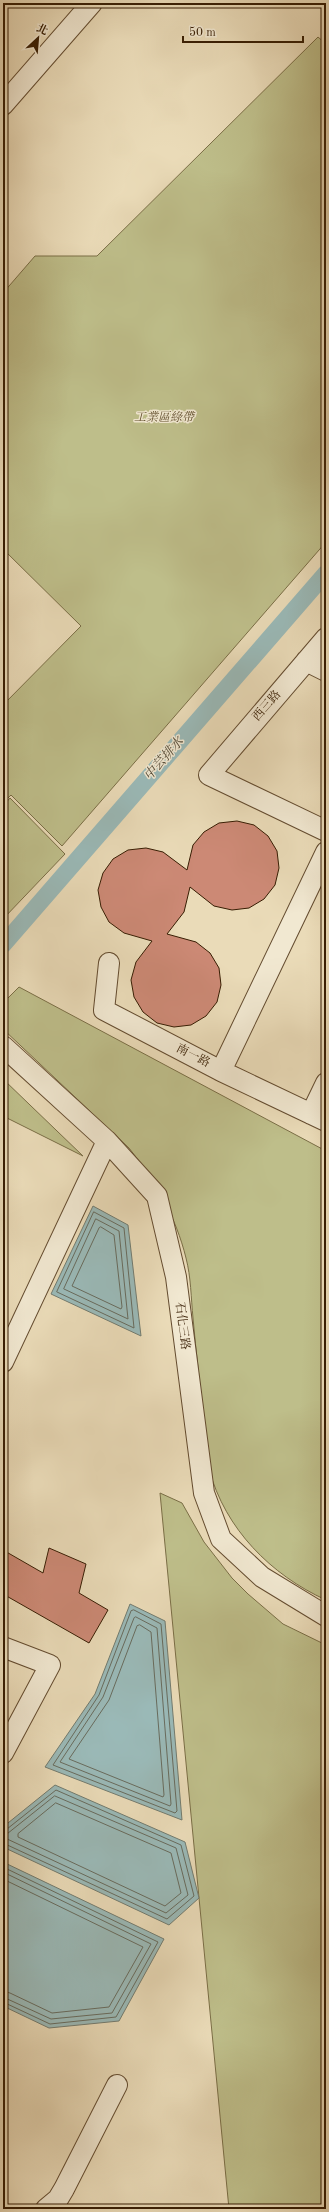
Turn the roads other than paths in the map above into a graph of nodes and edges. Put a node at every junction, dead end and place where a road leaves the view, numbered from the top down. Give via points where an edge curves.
1 (92, 3) edge
2 (3, 105) edge
3 (326, 638) edge
4 (306, 661) junction
5 (326, 671) edge
6 (326, 831) edge
7 (326, 852) edge
8 (109, 963) dead end
9 (3, 1046) edge
10 (221, 1071) junction
11 (326, 1083) edge
12 (319, 1118) edge
13 (107, 1141) junction
14 (3, 1362) edge
15 (326, 1616) edge
16 (3, 1647) edge
17 (3, 1754) edge
18 (117, 2085) dead end
19 (46, 2209) edge

1 - 2 street
3 - 4 street, 西三路
4 - 5 street
4 - 6 street, 西三路 via 209,775
7 - 10 street
8 - 10 street, 南一路 via 104,1010
9 - 13 street, 石化三路
10 - 12 street, 南一路
11 - 12 street
13 - 14 street
13 - 15 street, 石化三路 via 157,1196 176,1277 204,1493 221,1539 262,1577
16 - 17 street via 50,1665
18 - 19 street via 64,2190

